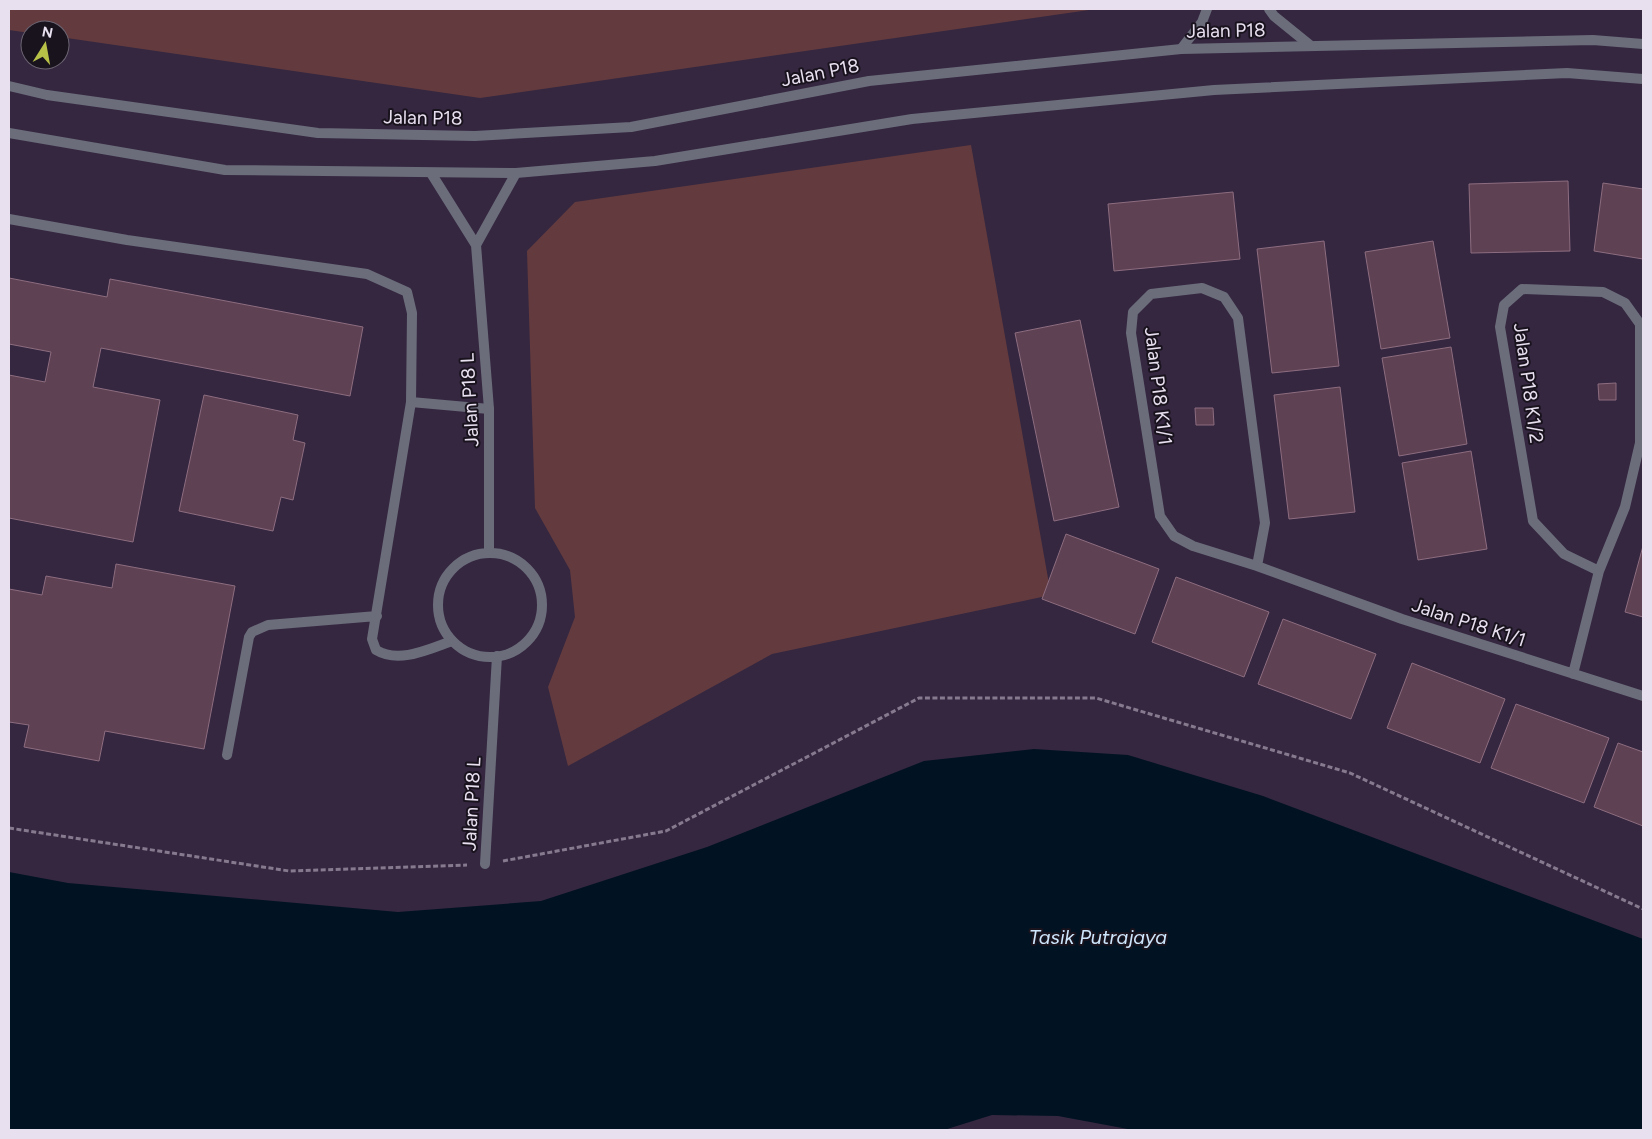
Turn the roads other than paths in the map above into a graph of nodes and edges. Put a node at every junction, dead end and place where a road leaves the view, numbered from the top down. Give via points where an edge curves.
1 (1207, 9) edge
2 (1269, 9) edge
3 (1643, 44) edge
4 (1311, 46) junction
5 (1181, 48) junction
6 (1643, 79) edge
7 (9, 86) edge
8 (9, 133) edge
9 (430, 173) junction
10 (516, 174) junction
11 (9, 218) edge
12 (476, 246) junction
13 (412, 402) junction
14 (488, 409) junction
15 (489, 552) junction
16 (1257, 566) junction
17 (1599, 571) junction
18 (377, 616) junction
19 (452, 641) junction
20 (498, 656) junction
21 (1573, 674) junction
22 (1643, 696) edge
23 (226, 755) dead end
24 (485, 864) road end

1 - 5 street via 1202,22
2 - 4 street
3 - 4 street, Jalan P18 via 1593,40
4 - 5 street, Jalan P18
5 - 7 street, Jalan P18 via 869,81 632,127 475,136 318,133 47,95
6 - 10 street via 1567,73 1214,90 912,119 655,161
8 - 9 street via 225,170
9 - 10 street
9 - 12 street, Jalan P18 L
10 - 12 street
11 - 13 street via 127,240 367,274 407,292 412,313
12 - 14 street, Jalan P18 L
13 - 14 street
13 - 18 street
14 - 15 street, Jalan P18 L
15 - 19 street via 457,564 445,577 438,593 437,610 442,627
15 - 20 street via 519,561 539,585 543,601 536,631 513,652
16 - 16 street, Jalan P18 K1/1 via 1193,546 1174,536 1160,516 1131,333 1134,312 1151,294 1202,288 1224,297 1238,318 1266,523
16 - 21 street, Jalan P18 K1/1 via 1402,619
17 - 17 street, Jalan P18 K1/2 via 1564,554 1533,521 1500,327 1504,305 1522,289 1603,292 1625,303 1640,324 1640,443 1625,507
17 - 21 street, Jalan P18 K1/2
18 - 19 street via 372,639 376,650 383,655 412,654
18 - 23 street via 268,625 252,632
19 - 20 street via 473,654
20 - 24 street, Jalan P18 L
21 - 22 street, Jalan P18 K1/1

